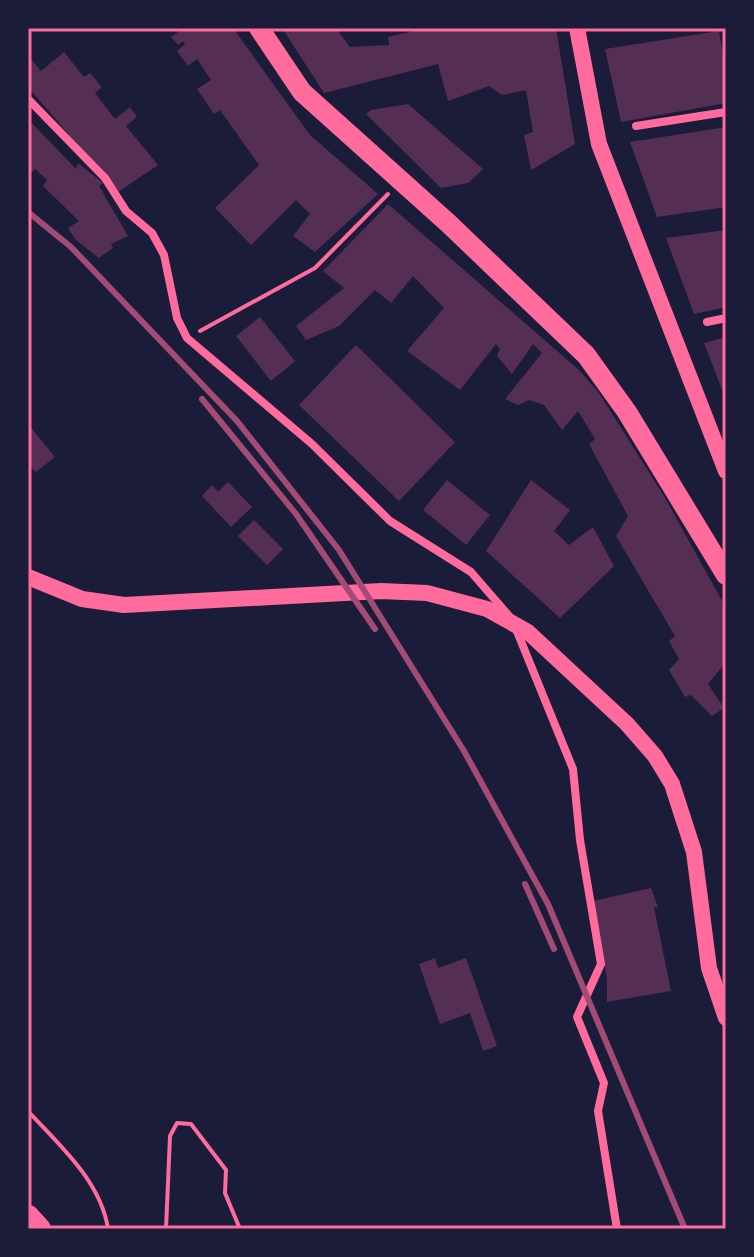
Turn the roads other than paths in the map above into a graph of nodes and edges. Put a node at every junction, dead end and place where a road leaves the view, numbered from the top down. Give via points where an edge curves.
1 (259, 28) edge
2 (577, 28) edge
3 (28, 99) edge
4 (726, 112) edge
5 (636, 126) dead end
6 (726, 318) edge
7 (707, 322) dead end
8 (726, 471) edge
9 (721, 552) edge
10 (726, 575) edge
11 (28, 577) edge
12 (726, 1018) edge
13 (28, 1217) edge
14 (39, 1229) edge
15 (617, 1229) edge

1 - 9 main road via 302,92 586,355
2 - 8 main road via 599,144
3 - 15 street via 105,178 126,211 152,233 164,255 177,318 187,338 312,444 390,521 471,572 509,615 524,643 571,757 601,970 577,1017 604,1083 598,1111
4 - 5 street
6 - 7 street
9 - 10 main road
11 - 12 main road via 82,599 124,605 427,593 487,609 528,632 627,724 672,784 694,852 709,968
13 - 14 highway

